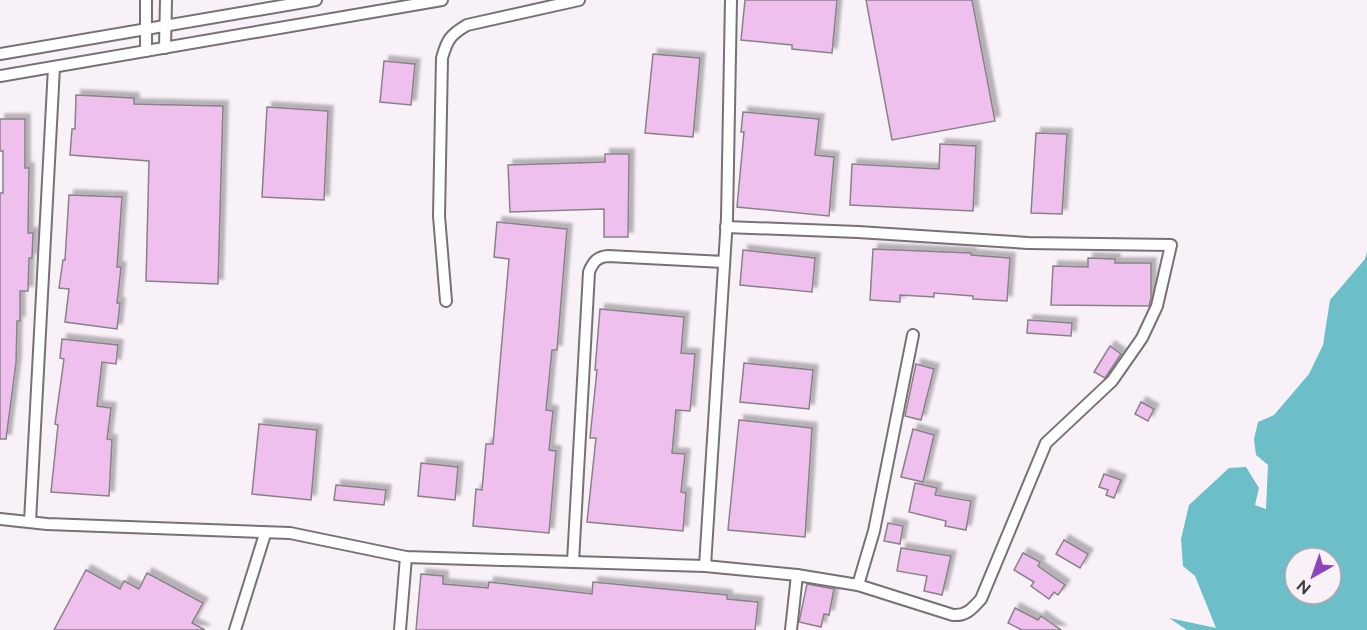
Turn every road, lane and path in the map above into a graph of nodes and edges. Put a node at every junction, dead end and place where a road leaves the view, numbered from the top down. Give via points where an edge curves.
1 (146, 0) edge
2 (166, 0) edge
3 (316, 0) edge
4 (442, 0) edge
5 (579, 0) edge
6 (731, 0) edge
7 (165, 26) junction
8 (146, 28) junction
9 (165, 48) junction
10 (146, 51) junction
11 (0, 54) edge
12 (54, 67) junction
13 (0, 76) edge
14 (726, 227) junction
15 (724, 262) junction
16 (446, 301) dead end
17 (914, 335) dead end
18 (0, 519) edge
19 (30, 522) junction
20 (265, 534) junction
21 (406, 556) junction
22 (573, 562) junction
23 (705, 566) junction
24 (797, 575) junction
25 (858, 585) junction
26 (235, 630) edge
27 (400, 630) edge
28 (791, 630) edge

1 - 8 street
2 - 7 street
3 - 7 street
4 - 9 street
5 - 16 street via 467,25 453,33 447,43 442,58 439,216
6 - 14 street
7 - 8 street
7 - 9 street
8 - 10 street
8 - 11 street
9 - 10 street
10 - 12 street
12 - 13 street
12 - 19 street
14 - 15 street
14 - 25 street via 1028,243 1171,245 1157,306 1142,338 1112,381 1046,443 981,599 972,609 963,615 953,615
15 - 22 street via 608,256 591,265
15 - 23 street
17 - 25 street via 874,531
18 - 19 street
19 - 20 street
20 - 21 street via 290,533
20 - 26 street
21 - 22 street
21 - 27 street
22 - 23 street
23 - 24 street
24 - 25 street
24 - 28 street

